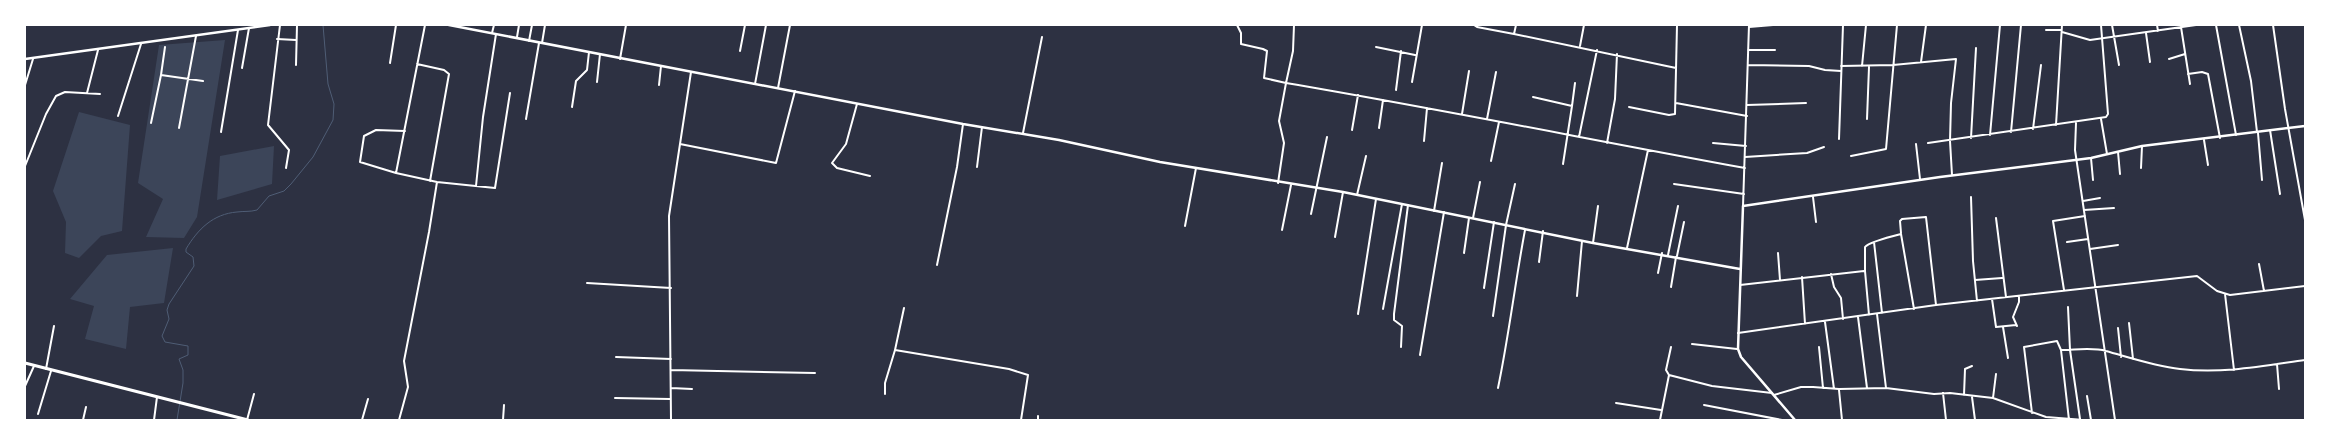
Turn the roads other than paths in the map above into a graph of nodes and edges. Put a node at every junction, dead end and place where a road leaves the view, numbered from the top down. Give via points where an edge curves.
1 (270, 25) edge
2 (280, 25) edge
3 (297, 25) edge
4 (396, 25) edge
5 (425, 25) edge
6 (449, 25) edge
7 (476, 25) edge
8 (494, 25) edge
9 (519, 25) edge
10 (532, 25) edge
11 (545, 25) edge
12 (626, 25) edge
13 (745, 25) edge
14 (766, 25) edge
15 (790, 25) edge
16 (1237, 25) edge
17 (1294, 25) edge
18 (1422, 25) edge
19 (1474, 25) edge
20 (1494, 25) edge
21 (1516, 25) edge
22 (1584, 25) edge
23 (1677, 25) edge
24 (1773, 25) edge
25 (1843, 25) edge
26 (1866, 25) edge
27 (1897, 25) edge
28 (1926, 25) edge
29 (2000, 25) edge
30 (2022, 25) edge
31 (2062, 25) edge
32 (2101, 25) edge
33 (2112, 25) edge
34 (2158, 25) edge
35 (2196, 25) edge
36 (2216, 25) edge
37 (2239, 25) edge
38 (2273, 25) edge
39 (1749, 26) edge
40 (2180, 27) edge
41 (249, 28) junction
42 (238, 30) junction
43 (475, 30) junction
44 (1493, 30) junction
45 (2046, 30) dead end
46 (2062, 31) junction
47 (2158, 31) junction
48 (2146, 33) junction
49 (494, 34) junction
50 (1514, 34) junction
51 (196, 36) junction
52 (1042, 37) dead end
53 (516, 38) junction
54 (2103, 38) junction
55 (2114, 38) junction
56 (277, 39) junction
57 (296, 40) junction
58 (529, 41) junction
59 (541, 43) junction
60 (141, 44) junction
61 (1580, 46) junction
62 (1376, 47) dead end
63 (165, 48) dead end
64 (1976, 48) dead end
65 (98, 50) junction
66 (1597, 50) junction
67 (1748, 50) junction
68 (1775, 50) dead end
69 (740, 51) dead end
70 (1401, 51) junction
71 (589, 52) junction
72 (600, 54) junction
73 (1617, 54) junction
74 (2185, 54) junction
75 (1416, 55) junction
76 (33, 58) junction
77 (25, 59) edge
78 (620, 59) junction
79 (2169, 60) dead end
80 (1921, 62) junction
81 (2150, 62) dead end
82 (390, 63) dead end
83 (417, 64) junction
84 (296, 65) dead end
85 (1748, 65) junction
86 (1893, 65) junction
87 (2041, 65) dead end
88 (2119, 65) dead end
89 (662, 66) junction
90 (1841, 66) junction
91 (1862, 66) junction
92 (1869, 66) junction
93 (242, 68) dead end
94 (1676, 68) junction
95 (1841, 71) junction
96 (691, 72) junction
97 (1469, 72) dead end
98 (1496, 72) dead end
99 (2188, 74) junction
100 (161, 75) junction
101 (188, 79) junction
102 (203, 82) dead end
103 (597, 82) dead end
104 (1286, 82) junction
105 (1412, 82) dead end
106 (1575, 83) dead end
107 (755, 84) junction
108 (2190, 84) dead end
109 (25, 85) edge
110 (659, 85) dead end
111 (778, 88) junction
112 (1396, 90) dead end
113 (795, 91) junction
114 (87, 92) junction
115 (510, 93) dead end
116 (100, 94) dead end
117 (1358, 95) junction
118 (1533, 98) dead end
119 (1383, 100) junction
120 (1806, 103) dead end
121 (857, 104) junction
122 (1676, 104) junction
123 (1747, 105) junction
124 (1572, 106) junction
125 (572, 107) dead end
126 (1427, 107) junction
127 (1629, 107) dead end
128 (1462, 114) junction
129 (118, 116) dead end
130 (1746, 116) junction
131 (526, 119) dead end
132 (1487, 119) junction
133 (1867, 119) dead end
134 (2101, 119) junction
135 (1500, 122) junction
136 (151, 123) dead end
137 (2076, 123) junction
138 (964, 124) junction
139 (2056, 125) junction
140 (2305, 126) edge
141 (982, 127) junction
142 (2289, 127) junction
143 (179, 128) dead end
144 (1379, 128) dead end
145 (2034, 129) junction
146 (1352, 130) dead end
147 (2270, 130) junction
148 (405, 131) junction
149 (221, 132) dead end
150 (2011, 132) junction
151 (2258, 132) junction
152 (1023, 134) junction
153 (1567, 134) junction
154 (1990, 135) junction
155 (2236, 135) junction
156 (1327, 137) dead end
157 (1579, 138) junction
158 (1971, 138) junction
159 (2220, 138) junction
160 (1839, 139) dead end
161 (1424, 140) dead end
162 (2204, 140) junction
163 (1950, 141) junction
164 (1607, 143) junction
165 (1713, 143) dead end
166 (1928, 143) dead end
167 (680, 144) junction
168 (1916, 144) dead end
169 (1746, 146) junction
170 (2142, 146) junction
171 (1824, 147) dead end
172 (1648, 150) junction
173 (2118, 152) junction
174 (2107, 154) junction
175 (1366, 156) dead end
176 (1851, 156) dead end
177 (1745, 157) junction
178 (2091, 158) junction
179 (2077, 159) junction
180 (1491, 162) dead end
181 (1442, 163) dead end
182 (1563, 164) dead end
183 (2208, 164) dead end
184 (25, 166) edge
185 (978, 167) dead end
186 (286, 168) dead end
187 (1196, 168) junction
188 (1744, 168) junction
189 (2141, 168) dead end
190 (396, 173) junction
191 (2120, 174) dead end
192 (870, 176) dead end
193 (1952, 176) junction
194 (1920, 180) junction
195 (2093, 180) dead end
196 (2262, 180) dead end
197 (430, 181) junction
198 (437, 182) junction
199 (1480, 182) dead end
200 (1278, 183) junction
201 (1515, 184) dead end
202 (1674, 184) dead end
203 (1291, 185) junction
204 (476, 186) junction
205 (1316, 188) junction
206 (1343, 192) junction
207 (1744, 194) junction
208 (2280, 194) dead end
209 (1356, 195) junction
210 (1812, 197) junction
211 (1971, 197) dead end
212 (2100, 198) dead end
213 (1376, 199) junction
214 (2083, 201) junction
215 (1402, 204) junction
216 (1408, 205) junction
217 (1598, 206) dead end
218 (1678, 206) dead end
219 (1743, 206) junction
220 (2114, 208) dead end
221 (1434, 210) junction
222 (2084, 210) junction
223 (1444, 212) junction
224 (1311, 214) dead end
225 (2085, 216) junction
226 (1471, 218) junction
227 (1996, 218) dead end
228 (2305, 220) edge
229 (1494, 222) junction
230 (1684, 222) dead end
231 (1816, 222) dead end
232 (1506, 224) junction
233 (1185, 226) dead end
234 (1525, 228) junction
235 (1282, 230) dead end
236 (1543, 231) junction
237 (1902, 234) junction
238 (1335, 237) dead end
239 (2088, 239) junction
240 (1582, 240) junction
241 (1593, 242) junction
242 (1874, 242) junction
243 (2067, 242) dead end
244 (2118, 245) dead end
245 (1628, 248) junction
246 (2090, 249) junction
247 (1464, 253) dead end
248 (1778, 253) dead end
249 (1662, 254) junction
250 (1668, 255) junction
251 (1677, 256) junction
252 (1539, 262) dead end
253 (2259, 264) dead end
254 (937, 265) dead end
255 (1740, 269) junction
256 (1865, 271) junction
257 (1658, 273) dead end
258 (1831, 274) junction
259 (1802, 277) junction
260 (2003, 278) junction
261 (1780, 280) junction
262 (1975, 280) junction
263 (587, 283) dead end
264 (1740, 285) junction
265 (2305, 286) edge
266 (1671, 287) dead end
267 (2097, 287) junction
268 (672, 288) junction
269 (1484, 288) dead end
270 (2064, 290) junction
271 (2264, 291) junction
272 (2225, 294) junction
273 (1577, 296) dead end
274 (2019, 296) junction
275 (2006, 297) junction
276 (1992, 299) junction
277 (1977, 302) junction
278 (1936, 305) junction
279 (2068, 307) dead end
280 (904, 308) dead end
281 (1383, 309) dead end
282 (1914, 310) junction
283 (1882, 313) junction
284 (1358, 314) dead end
285 (1877, 314) junction
286 (1870, 315) junction
287 (1493, 316) dead end
288 (1858, 317) junction
289 (1843, 319) junction
290 (1825, 322) junction
291 (2129, 323) dead end
292 (1805, 324) junction
293 (54, 326) dead end
294 (2004, 327) junction
295 (2118, 328) dead end
296 (1738, 333) junction
297 (1692, 344) dead end
298 (1401, 347) dead end
299 (1671, 347) dead end
300 (1820, 347) dead end
301 (1738, 349) junction
302 (895, 350) junction
303 (2061, 350) junction
304 (2070, 350) junction
305 (2105, 350) junction
306 (1420, 355) dead end
307 (616, 357) dead end
308 (2121, 357) junction
309 (2008, 358) dead end
310 (671, 359) junction
311 (2133, 359) junction
312 (2305, 360) edge
313 (25, 364) edge
314 (2276, 364) junction
315 (34, 366) junction
316 (1972, 366) dead end
317 (46, 369) junction
318 (51, 370) junction
319 (671, 370) junction
320 (2234, 370) junction
321 (815, 373) dead end
322 (1996, 374) dead end
323 (1669, 375) junction
324 (25, 386) edge
325 (671, 388) junction
326 (1498, 388) dead end
327 (1824, 388) junction
328 (1867, 388) junction
329 (1886, 388) junction
330 (692, 389) dead end
331 (1834, 389) junction
332 (2279, 389) dead end
333 (1838, 390) junction
334 (1943, 393) junction
335 (254, 394) dead end
336 (885, 394) dead end
337 (1773, 394) junction
338 (1964, 395) junction
339 (2087, 396) dead end
340 (157, 397) junction
341 (1972, 397) junction
342 (615, 398) dead end
343 (1993, 398) junction
344 (368, 399) dead end
345 (671, 399) junction
346 (1616, 404) dead end
347 (504, 405) dead end
348 (1704, 405) dead end
349 (86, 407) dead end
350 (1661, 410) junction
351 (2032, 413) junction
352 (38, 414) dead end
353 (1038, 416) dead end
354 (231, 418) edge
355 (2069, 419) edge
356 (2080, 419) edge
357 (83, 420) edge
358 (154, 420) edge
359 (247, 420) edge
360 (362, 420) edge
361 (399, 420) edge
362 (503, 420) edge
363 (672, 420) edge
364 (1020, 420) edge
365 (1038, 420) edge
366 (1660, 420) edge
367 (1782, 420) edge
368 (1795, 420) edge
369 (1842, 420) edge
370 (1946, 420) edge
371 (1976, 420) edge
372 (2084, 420) edge
373 (2091, 420) edge
374 (2115, 420) edge

1 - 41 street
2 - 56 street
3 - 57 street
4 - 82 street
5 - 83 street
6 - 43 street
7 - 43 street
8 - 49 street
9 - 53 street
10 - 58 street
11 - 59 street
12 - 78 street
13 - 69 street
14 - 107 street
15 - 111 street
16 - 104 street via 1241,44 1267,51 1264,78
17 - 104 street via 1293,51
18 - 75 street
19 - 44 street
20 - 44 street
21 - 50 street
22 - 61 street
23 - 94 street
24 - 39 street
25 - 90 street
26 - 91 street
27 - 86 street
28 - 80 street
29 - 154 street
30 - 150 street
31 - 46 street
32 - 54 street
33 - 55 street
34 - 47 street
35 - 40 street
36 - 155 street
37 - 151 street
38 - 142 street
39 - 67 street
40 - 47 street
40 - 74 street
41 - 42 street
41 - 93 street
42 - 51 street
42 - 149 street
43 - 49 street
44 - 50 street
45 - 46 street
46 - 54 street via 2090,40
46 - 139 street
47 - 48 street
48 - 55 street
48 - 81 street
49 - 53 street
49 - 204 street
50 - 61 street
51 - 60 street
51 - 101 street
52 - 152 street
53 - 58 street
54 - 55 street
54 - 134 street via 2108,114
55 - 88 street
56 - 57 street
56 - 186 street via 268,125 289,150
57 - 84 street
58 - 59 street
59 - 71 street
59 - 131 street
60 - 65 street
60 - 129 street
61 - 66 street
62 - 70 street
63 - 100 street
64 - 158 street
65 - 76 street
65 - 114 street
66 - 73 street
66 - 157 street
67 - 68 street
67 - 85 street
70 - 75 street
70 - 112 street
71 - 72 street
71 - 125 street via 587,70 576,81
72 - 78 street
72 - 103 street
73 - 94 street
73 - 164 street
74 - 79 street
74 - 99 street
75 - 105 street
76 - 77 street
76 - 109 street
78 - 89 street
80 - 86 street
80 - 163 street via 1956,59
83 - 148 street
83 - 197 street via 449,74
85 - 95 street via 1809,66
85 - 123 street
86 - 92 street
86 - 176 street via 1886,149
87 - 145 street
89 - 96 street
89 - 110 street
90 - 91 street
90 - 95 street
91 - 92 street
92 - 133 street
94 - 122 street
95 - 160 street
96 - 107 street
96 - 167 street
97 - 128 street
98 - 132 street
99 - 108 street
99 - 159 street via 2208,74
100 - 101 street
100 - 136 street
101 - 102 street
101 - 143 street
104 - 117 street
104 - 200 street via 1279,121 1284,143
106 - 124 street
107 - 111 street
111 - 113 street
113 - 121 street
113 - 167 street via 776,163
114 - 116 street
114 - 184 street via 65,92 56,96
115 - 204 street via 494,188
117 - 119 street
117 - 146 street
118 - 124 street
119 - 126 street
119 - 144 street
120 - 123 street
121 - 138 street
121 - 192 street via 846,144 832,163 837,168
122 - 127 street via 1673,116
122 - 130 street
123 - 130 street
124 - 153 street
126 - 128 street
126 - 161 street
128 - 132 street
130 - 169 street
132 - 135 street
134 - 137 street
134 - 174 street
135 - 153 street
135 - 180 street
137 - 139 street
137 - 179 street via 2074,143
138 - 141 street
138 - 254 street
139 - 145 street
140 - 142 street
141 - 152 street
141 - 185 street
142 - 147 street
142 - 228 street
145 - 150 street
147 - 151 street
147 - 208 street
148 - 190 street
148 - 190 street via 376,130 364,136 360,162
150 - 154 street
151 - 155 street
151 - 196 street
152 - 187 street
153 - 157 street
153 - 182 street
154 - 158 street
155 - 159 street
156 - 205 street
157 - 164 street
158 - 163 street
159 - 162 street
162 - 170 street
162 - 183 street
163 - 166 street
163 - 193 street
164 - 172 street
165 - 169 street
167 - 268 street via 670,216
168 - 194 street
169 - 177 street
170 - 173 street
170 - 189 street
171 - 177 street via 1807,153
172 - 188 street
172 - 245 street
173 - 174 street
173 - 191 street
174 - 178 street
175 - 209 street
177 - 188 street
178 - 179 street
178 - 195 street
179 - 193 street
179 - 214 street
181 - 221 street
187 - 200 street
187 - 233 street
188 - 207 street
190 - 197 street
193 - 194 street
194 - 210 street
197 - 198 street
198 - 204 street
198 - 361 street via 404,360 408,388
199 - 226 street
200 - 203 street
201 - 232 street
202 - 207 street
203 - 205 street
203 - 235 street
205 - 206 street
205 - 224 street
206 - 209 street
206 - 238 street
207 - 219 street
209 - 213 street
210 - 219 street
210 - 231 street
211 - 262 street
212 - 214 street
213 - 215 street
213 - 284 street
214 - 222 street
215 - 216 street
215 - 281 street
216 - 221 street
216 - 298 street via 1394,314 1394,320 1402,326
217 - 241 street
218 - 250 street
219 - 255 street
220 - 222 street
221 - 223 street
222 - 225 street
223 - 226 street
223 - 306 street
225 - 239 street
225 - 270 street via 2053,221
226 - 229 street
226 - 247 street
227 - 260 street
229 - 232 street
229 - 269 street
230 - 251 street
232 - 234 street
232 - 287 street
234 - 236 street
234 - 326 street
236 - 240 street
236 - 252 street
237 - 242 street
237 - 278 street via 1902,219 1926,217
237 - 282 street
239 - 243 street
239 - 246 street
240 - 241 street
240 - 273 street
241 - 245 street
242 - 256 street via 1864,247
242 - 283 street
244 - 246 street
245 - 249 street
246 - 267 street
248 - 261 street
249 - 250 street
249 - 257 street
250 - 251 street
251 - 255 street
251 - 266 street
253 - 271 street
255 - 264 street
256 - 258 street
256 - 286 street
258 - 259 street
258 - 289 street via 1841,298
259 - 261 street
259 - 292 street
260 - 262 street
260 - 275 street
261 - 264 street
262 - 277 street
263 - 268 street
264 - 296 street
265 - 271 street
267 - 270 street
267 - 272 street via 2197,276
267 - 305 street
268 - 310 street
270 - 274 street
271 - 272 street
272 - 320 street
274 - 275 street
274 - 294 street via 2014,314 2016,326
275 - 276 street
276 - 277 street
276 - 294 street via 1995,326
277 - 278 street
278 - 282 street
279 - 304 street
280 - 302 street
282 - 283 street
283 - 285 street
285 - 286 street
285 - 329 street
286 - 288 street
288 - 289 street
288 - 328 street
289 - 290 street
290 - 292 street
290 - 331 street
291 - 311 street
292 - 296 street
293 - 317 street
294 - 309 street
295 - 308 street
296 - 301 street
297 - 301 street
299 - 323 street via 1666,370
300 - 327 street
301 - 337 street via 1741,357
302 - 336 street
302 - 364 street via 1027,373
303 - 304 street
303 - 351 street via 2057,341 2024,347
303 - 355 street
304 - 305 street
304 - 356 street
305 - 308 street
305 - 374 street
307 - 310 street
308 - 311 street
310 - 319 street
311 - 320 street via 2181,369
312 - 314 street
313 - 315 main road
314 - 320 street
314 - 332 street
315 - 317 main road
315 - 324 street
316 - 338 street via 1965,369
317 - 318 main road
318 - 340 main road
318 - 352 street
319 - 321 street
319 - 325 street
322 - 343 street
323 - 337 street via 1712,386
323 - 350 street
325 - 330 street
325 - 345 street
327 - 331 street
327 - 337 street via 1801,387
328 - 329 street
328 - 333 street
329 - 334 street
331 - 333 street
333 - 369 street
334 - 338 street
334 - 370 street
335 - 359 street
337 - 368 street
338 - 341 street
339 - 373 street
340 - 354 main road
340 - 358 street
341 - 343 street
341 - 371 street
342 - 345 street
343 - 351 street
344 - 360 street
345 - 363 street
346 - 350 street
347 - 362 street
348 - 367 street
349 - 357 street
350 - 366 street
351 - 355 street
353 - 365 street
354 - 359 main road
355 - 356 street
356 - 372 street

